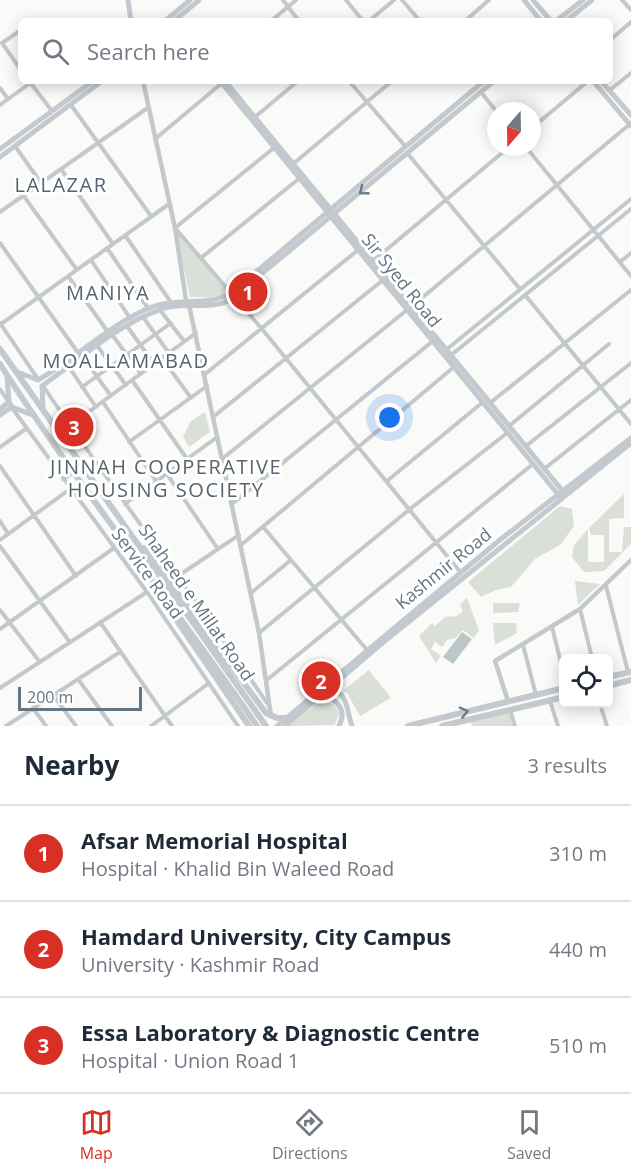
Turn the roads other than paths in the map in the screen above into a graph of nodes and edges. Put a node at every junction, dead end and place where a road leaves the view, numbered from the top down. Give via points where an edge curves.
1 (128, 0) edge
2 (190, 0) edge
3 (199, 0) edge
4 (283, 0) edge
5 (296, 0) edge
6 (346, 0) edge
7 (394, 0) edge
8 (402, 0) edge
9 (489, 0) edge
10 (524, 0) edge
11 (534, 0) edge
12 (583, 0) edge
13 (592, 0) edge
14 (622, 0) edge
15 (288, 7) junction
16 (631, 10) edge
17 (131, 18) edge
18 (169, 18) edge
19 (178, 18) edge
20 (275, 18) edge
21 (297, 18) edge
22 (361, 18) edge
23 (373, 18) edge
24 (417, 18) edge
25 (468, 18) edge
26 (539, 18) edge
27 (549, 18) edge
28 (560, 18) edge
29 (570, 18) edge
30 (631, 22) edge
31 (18, 32) edge
32 (613, 37) edge
33 (1, 44) edge
34 (18, 66) edge
35 (631, 72) edge
36 (28, 84) edge
37 (32, 84) edge
38 (89, 84) edge
39 (98, 84) edge
40 (144, 84) edge
41 (220, 84) edge
42 (224, 84) edge
43 (224, 84) edge
44 (294, 84) edge
45 (352, 84) edge
46 (388, 84) edge
47 (474, 84) edge
48 (482, 84) edge
49 (489, 84) edge
50 (584, 84) edge
51 (596, 84) edge
52 (604, 84) edge
53 (0, 88) edge
54 (479, 90) junction
55 (610, 90) junction
56 (8, 99) junction
57 (367, 102) junction
58 (489, 102) edge
59 (0, 105) edge
60 (71, 105) junction
61 (149, 107) junction
62 (52, 111) junction
63 (631, 115) edge
64 (255, 117) junction
65 (541, 120) edge
66 (631, 125) edge
67 (155, 139) junction
68 (98, 142) junction
69 (15, 146) junction
70 (276, 146) junction
71 (405, 146) junction
72 (0, 149) edge
73 (408, 154) junction
74 (498, 156) edge
75 (533, 156) edge
76 (0, 157) edge
77 (293, 164) junction
78 (61, 169) junction
79 (301, 177) junction
80 (41, 183) junction
81 (557, 185) junction
82 (23, 195) junction
83 (446, 199) junction
84 (631, 199) edge
85 (169, 204) junction
86 (631, 209) edge
87 (0, 212) edge
88 (333, 212) junction
89 (151, 216) junction
90 (175, 228) junction
91 (592, 229) junction
92 (125, 235) junction
93 (598, 236) junction
94 (0, 243) edge
95 (113, 244) junction
96 (485, 245) junction
97 (107, 248) junction
98 (358, 250) junction
99 (631, 252) edge
100 (365, 255) junction
101 (201, 258) junction
102 (91, 260) junction
103 (373, 261) junction
104 (620, 262) junction
105 (77, 270) junction
106 (68, 276) junction
107 (631, 276) edge
108 (383, 280) junction
109 (521, 288) junction
110 (631, 290) edge
111 (233, 294) junction
112 (525, 294) junction
113 (37, 297) junction
114 (402, 299) junction
115 (170, 301) junction
116 (187, 302) junction
117 (409, 308) junction
118 (148, 309) junction
119 (160, 309) junction
120 (143, 316) junction
121 (130, 318) junction
122 (1, 323) edge
123 (171, 323) junction
124 (127, 326) junction
125 (262, 329) junction
126 (196, 333) junction
127 (111, 334) junction
128 (155, 334) junction
129 (184, 341) junction
130 (433, 341) junction
131 (564, 343) junction
132 (609, 344) dead end
133 (140, 345) junction
134 (98, 347) junction
135 (0, 349) edge
136 (169, 353) junction
137 (447, 354) junction
138 (127, 355) junction
139 (81, 356) junction
140 (162, 358) junction
141 (286, 359) junction
142 (631, 363) edge
143 (0, 364) edge
144 (154, 364) junction
145 (583, 365) junction
146 (112, 366) junction
147 (69, 367) junction
148 (454, 367) junction
149 (17, 372) junction
150 (57, 373) junction
151 (141, 374) junction
152 (204, 375) junction
153 (7, 376) junction
154 (97, 377) junction
155 (38, 380) junction
156 (132, 380) junction
157 (126, 385) junction
158 (42, 386) junction
159 (207, 386) junction
160 (82, 387) junction
161 (600, 387) junction
162 (310, 388) junction
163 (0, 389) edge
164 (111, 396) junction
165 (191, 398) junction
166 (631, 400) edge
167 (103, 402) junction
168 (483, 402) junction
169 (490, 403) junction
170 (10, 405) junction
171 (96, 407) junction
172 (43, 408) junction
173 (0, 409) edge
174 (619, 410) junction
175 (495, 412) junction
176 (0, 415) edge
177 (36, 417) junction
178 (212, 417) junction
179 (336, 419) junction
180 (161, 420) junction
181 (631, 424) edge
182 (70, 426) junction
183 (509, 426) junction
184 (27, 428) junction
185 (60, 433) junction
186 (507, 433) junction
187 (216, 438) junction
188 (631, 438) edge
189 (129, 442) junction
190 (631, 443) edge
191 (526, 446) junction
192 (0, 447) edge
193 (359, 447) junction
194 (530, 456) junction
195 (187, 459) junction
196 (222, 460) junction
197 (533, 464) junction
198 (0, 466) edge
199 (544, 469) junction
200 (74, 472) junction
201 (167, 474) junction
202 (63, 479) junction
203 (156, 481) junction
204 (387, 481) junction
205 (70, 489) junction
206 (562, 495) junction
207 (125, 504) junction
208 (232, 504) junction
209 (410, 509) junction
210 (34, 515) junction
211 (0, 521) edge
212 (264, 528) junction
213 (8, 534) junction
214 (239, 535) junction
215 (133, 537) junction
216 (0, 540) edge
217 (437, 543) junction
218 (241, 545) junction
219 (0, 546) edge
220 (114, 548) junction
221 (218, 549) junction
222 (291, 560) junction
223 (631, 560) edge
224 (631, 567) edge
225 (622, 569) junction
226 (462, 574) junction
227 (76, 576) junction
228 (178, 576) junction
229 (155, 583) junction
230 (606, 586) junction
231 (315, 587) junction
232 (147, 592) junction
233 (251, 593) junction
234 (40, 600) junction
235 (580, 609) junction
236 (0, 610) edge
237 (341, 619) junction
238 (9, 622) junction
239 (100, 622) junction
240 (552, 627) junction
241 (0, 629) edge
242 (259, 633) junction
243 (69, 641) junction
244 (523, 645) junction
245 (367, 650) junction
246 (120, 652) junction
247 (591, 654) edge
248 (559, 655) edge
249 (39, 661) junction
250 (630, 672) edge
251 (613, 676) edge
252 (78, 679) junction
253 (268, 679) junction
254 (631, 680) edge
255 (208, 683) junction
256 (613, 685) edge
257 (0, 688) edge
258 (559, 689) edge
259 (319, 690) junction
260 (536, 694) junction
261 (53, 695) junction
262 (559, 698) edge
263 (316, 699) junction
264 (508, 701) junction
265 (550, 701) junction
266 (259, 704) junction
267 (33, 708) junction
268 (271, 708) junction
269 (601, 708) edge
270 (510, 709) junction
271 (165, 716) junction
272 (271, 716) junction
273 (286, 718) junction
274 (470, 719) junction
275 (249, 725) edge
276 (6, 726) edge
277 (46, 726) edge
278 (76, 726) edge
279 (112, 726) edge
280 (151, 726) edge
281 (172, 726) edge
282 (238, 726) edge
283 (257, 726) edge
284 (266, 726) edge
285 (277, 726) edge
286 (285, 726) edge
287 (339, 726) edge
288 (352, 726) edge
289 (408, 726) edge
290 (442, 726) edge
291 (472, 726) edge
292 (515, 726) edge
293 (558, 726) edge
294 (607, 726) edge

1 - 17 main road
2 - 18 main road
3 - 19 main road
4 - 15 street
5 - 15 street
6 - 22 street
7 - 23 street
8 - 24 street
9 - 25 street
10 - 26 main road
11 - 27 main road
12 - 28 main road
13 - 29 main road
14 - 16 street
15 - 20 street
15 - 21 street
30 - 32 street
31 - 33 street
33 - 34 street
35 - 55 street
36 - 56 street
37 - 62 street
38 - 62 main road
39 - 60 main road
40 - 61 street
41 - 67 street
42 - 64 main road, Sir Syed Road
43 - 70 main road, Sir Syed Road
44 - 64 street
45 - 57 street
46 - 57 street
47 - 54 street
48 - 54 main road
49 - 54 main road
50 - 65 street
51 - 66 main road
52 - 55 main road
53 - 56 street
54 - 58 street
54 - 71 main road
54 - 73 main road
55 - 63 main road
56 - 59 street
57 - 71 street
57 - 77 street
60 - 68 street
60 - 69 main road
61 - 67 street
61 - 68 street
62 - 72 main road
64 - 70 main road, Sir Syed Road
66 - 81 street
67 - 85 street
68 - 78 street
68 - 89 street
69 - 76 main road
69 - 80 street
70 - 77 main road, Sir Syed Road
70 - 79 main road, Sir Syed Road
70 - 90 street
71 - 88 main road
73 - 83 street
73 -> 88 main road
74 - 83 street
75 - 81 street
77 - 79 main road, Sir Syed Road
78 - 80 street
78 - 95 street
79 - 88 main road, Sir Syed Road
79 - 101 street
80 - 82 street
81 - 91 street
81 - 96 street
82 - 87 street
82 - 105 street
83 - 96 street
83 - 103 street
84 - 91 street
85 - 89 street
85 - 90 street
86 - 93 street
88 - 98 main road, Sir Syed Road
88 - 100 main road, Sir Syed Road
88 - 111 main road
89 - 92 street
90 - 101 street
90 - 116 street
91 - 93 street
91 - 109 street
92 - 95 street
92 - 115 street
93 - 104 street
93 - 112 street
94 - 113 street
95 - 97 street
96 - 109 street
96 - 117 street
97 - 102 street
97 - 118 street
98 - 100 main road, Sir Syed Road
98 - 125 street
99 - 104 street
100 - 103 main road, Sir Syed Road
100 - 108 main road, Sir Syed Road
101 - 111 street
102 - 105 street
102 - 121 street
103 - 114 main road, Sir Syed Road
104 - 107 street
105 - 106 street
106 - 113 street
106 - 127 street
108 - 114 main road, Sir Syed Road
108 - 141 street
109 - 112 street
109 - 112 street
109 - 137 street
110 - 131 street
111 - 116 main road via 208,302
111 - 125 street
112 - 131 street
112 - 137 street
113 - 122 street
113 - 139 street
114 - 117 main road, Sir Syed Road
115 - 116 main road
115 - 118 main road
116 - 119 main road
116 - 126 street
117 - 130 main road, Sir Syed Road
117 - 137 main road, Sir Syed Road
117 - 162 street
118 - 121 main road
119 - 120 main road
119 - 123 street
120 - 124 main road
120 - 128 street
121 - 127 main road
122 - 155 street
123 - 128 street
123 - 129 street
124 - 127 main road
124 - 133 street
125 - 141 street
125 - 152 street
126 - 129 street
126 - 152 street
127 - 134 main road
127 - 138 street
127 - 139 main road
128 - 133 street
128 - 136 street
129 - 136 street
130 - 137 main road, Sir Syed Road
130 - 179 street
131 - 145 street
131 - 169 street
132 - 145 street
133 - 138 street
133 - 144 street
134 - 139 main road
134 - 146 street
135 - 149 main road, Shaheed e Millat Road
136 - 140 street
137 - 148 main road, Sir Syed Road
137 - 169 main road, Sir Syed Road
138 - 146 street
138 - 151 street
139 - 147 main road
139 - 150 main road
139 - 154 street
140 - 144 street
140 - 165 street
141 - 162 street
141 - 178 street
142 - 161 street
143 - 153 main road, Shaheed e Millat Road
144 - 151 street
145 - 161 street
145 - 183 street
146 - 154 street
146 - 157 street
147 - 150 main road
147 - 160 street
148 - 168 main road, Sir Syed Road
148 - 193 street
149 - 155 main road
149 - 172 main road, Shaheed e Millat Road
150 - 155 main road
150 - 158 main road
151 - 156 street
152 - 159 street
153 - 170 main road
153 - 177 main road, Shaheed e Millat Road
154 - 160 street
154 - 164 street
155 - 158 main road
156 - 157 street
156 - 180 street
157 - 164 street
158 - 172 main road
158 - 182 street
159 - 165 street
159 - 178 street
160 - 171 street
161 - 174 street
161 - 191 street
162 - 179 street
162 - 196 street
163 - 170 street, Service Road
164 - 167 street
165 - 180 street
166 - 174 street
167 - 171 street
167 - 189 street
168 - 175 main road, Sir Syed Road
168 - 204 street
169 - 175 main road, Sir Syed Road
170 - 173 main road
170 - 176 main road
170 - 177 main road
170 - 184 street, Service Road
171 - 182 street
172 - 185 main road, Shaheed e Millat Road
174 - 181 street
174 - 199 street
175 - 183 main road, Sir Syed Road
175 - 186 main road, Sir Syed Road
177 - 200 main road, Shaheed e Millat Road
178 - 187 street
179 - 193 street
179 - 208 street
180 - 189 street
180 - 195 street
182 - 185 street
182 - 207 street
183 - 191 main road, Sir Syed Road
184 - 192 street
184 - 202 street, Service Road
185 - 215 main road, Shaheed e Millat Road
186 - 194 main road, Sir Syed Road
186 - 209 street
187 - 195 street
187 - 196 street
188 - 206 main road, Kashmir Road
189 - 203 street
190 - 206 main road, Kashmir Road
191 - 194 main road, Sir Syed Road
193 - 204 street
193 - 212 street
194 - 197 main road, Sir Syed Road
194 - 199 main road, Sir Syed Road
195 - 201 street
196 - 208 street
197 - 206 main road, Sir Syed Road
197 - 217 street
198 - 210 street
199 - 206 main road, Sir Syed Road
200 - 202 street
200 - 229 main road, Shaheed e Millat Road
201 - 203 street
201 - 221 street
202 - 205 street, Service Road
203 - 207 street
204 - 209 street
205 - 210 street
205 - 220 street, Service Road
206 - 226 main road, Kashmir Road
207 - 228 street
208 - 214 street
209 - 217 street
209 - 231 street
210 - 213 street
210 - 227 street
211 - 213 street
212 - 218 street
212 - 222 street
213 - 216 street
214 - 218 street
214 - 221 street
215 - 266 main road via 151,555
215 - 284 main road, Shaheed e Millat Road
217 - 226 street
217 - 237 street
218 - 233 street
219 - 234 street
220 - 227 street
220 - 232 street, Service Road
221 - 228 street
222 - 231 street
222 - 233 street
223 - 225 street
224 - 225 street
225 - 230 street
226 - 245 main road, Kashmir Road
226 - 263 main road, Kashmir Road
227 - 234 street
228 - 268 street
229 - 275 main road
229 - 283 main road, Shaheed e Millat Road
230 - 235 street
230 - 250 street
231 - 237 street
231 - 242 street
232 - 239 street
232 - 255 street, Service Road
233 - 242 street
234 - 238 street
234 - 243 street
235 - 240 street
235 - 247 street
236 - 238 street
237 - 245 street
237 - 253 street
238 - 241 street
238 - 249 street
239 - 243 street
239 - 246 street
240 - 244 street
240 - 248 street
242 - 253 street
243 - 249 street
244 - 260 street
244 - 264 street via 495,661
245 - 259 main road, Kashmir Road
246 - 252 street
246 - 271 street
249 - 257 street
250 - 251 main road
252 - 261 street
252 - 279 street
253 - 268 street
254 - 256 main road
255 - 271 street
255 - 282 street, Service Road
258 - 260 main road
259 - 273 main road, Kashmir Road
259 - 288 main road via 332,689 343,696
260 - 264 main road
261 - 267 street
261 - 278 street
262 - 265 main road
263 - 286 main road, Kashmir Road
263 - 287 main road via 328,698 338,704 342,713
289 -> 264 main road
265 - 270 main road
265 - 293 street
266 - 272 main road
266 - 275 main road via 257,718
267 - 276 street
267 - 277 street
268 - 272 street
269 - 294 street
270 - 274 main road
270 - 292 street
271 - 280 street
271 - 281 street
272 - 273 main road
273 - 285 main road, Kashmir Road
274 - 290 main road
274 - 291 street

